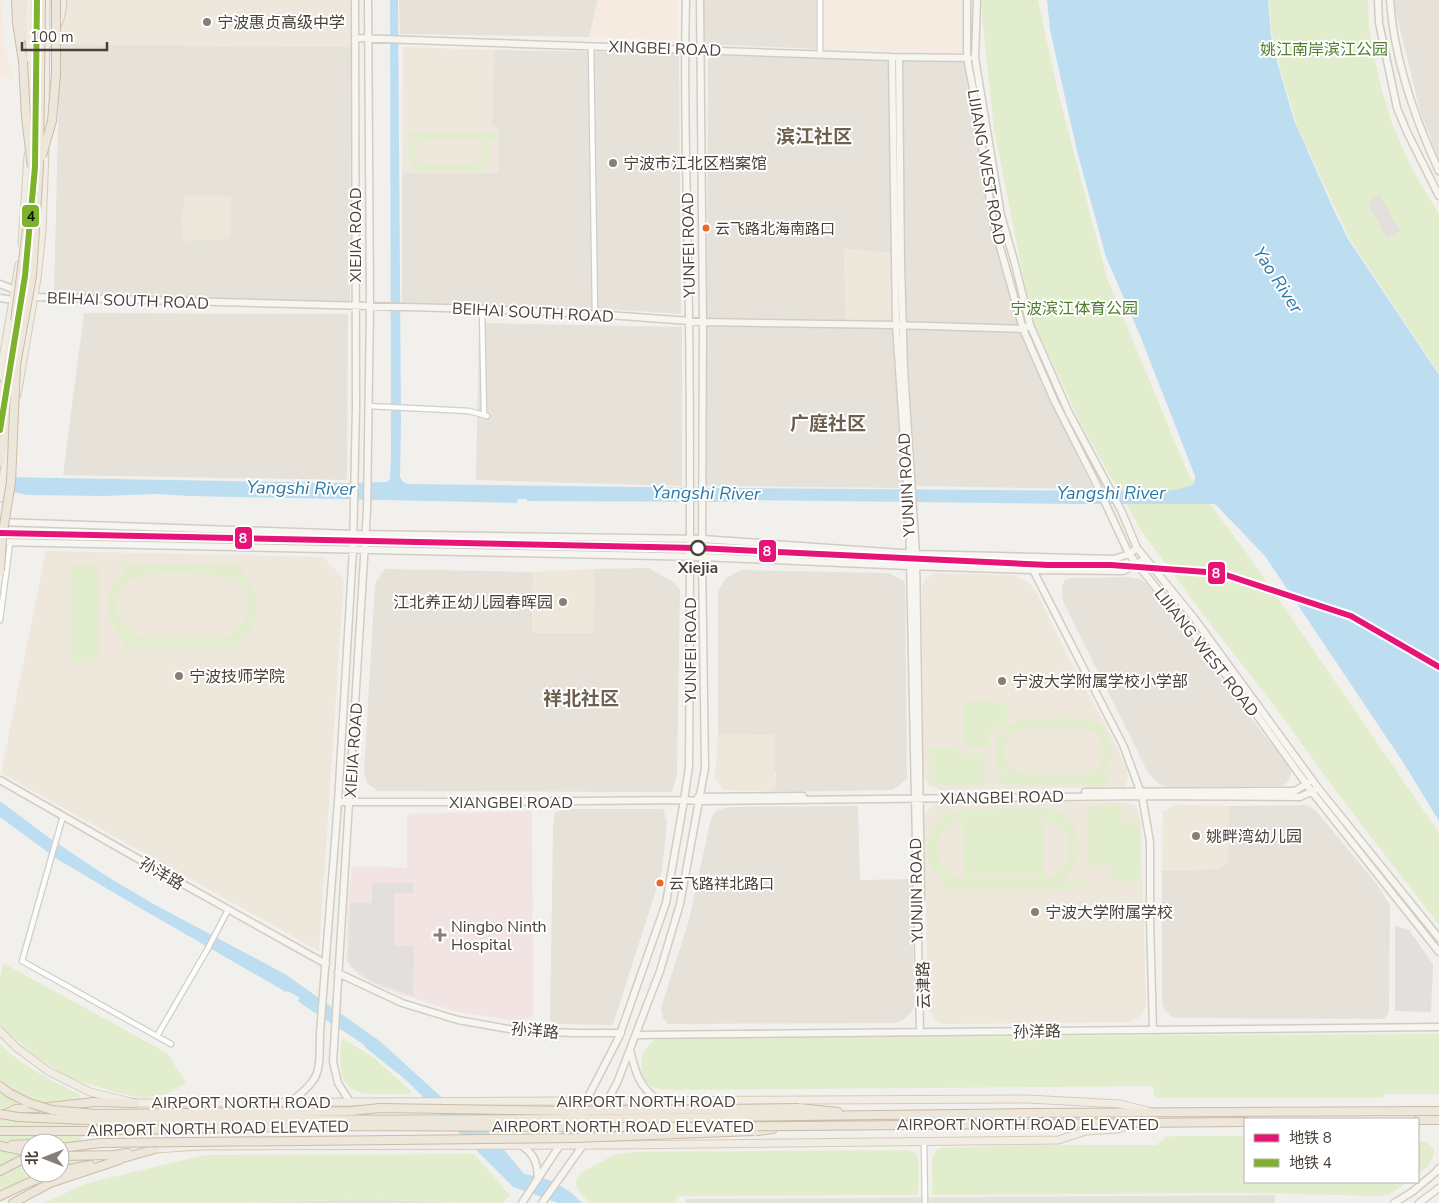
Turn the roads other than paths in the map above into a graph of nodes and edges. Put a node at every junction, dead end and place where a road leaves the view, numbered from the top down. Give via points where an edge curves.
1 (16, 0) edge
2 (23, 0) edge
3 (28, 0) edge
4 (34, 0) edge
5 (42, 0) edge
6 (46, 0) edge
7 (56, 0) edge
8 (63, 0) edge
9 (355, 0) edge
10 (368, 0) edge
11 (686, 0) edge
12 (700, 0) edge
13 (820, 0) edge
14 (967, 0) edge
15 (976, 0) edge
16 (1378, 0) edge
17 (1390, 0) edge
18 (355, 38) junction
19 (371, 38) junction
20 (46, 45) junction
21 (591, 46) junction
22 (684, 49) junction
23 (699, 50) junction
24 (820, 54) junction
25 (895, 58) junction
26 (967, 58) junction
27 (975, 58) junction
28 (24, 61) junction
29 (35, 167) junction
30 (1439, 171) edge
31 (1439, 196) edge
32 (0, 284) edge
33 (15, 289) junction
34 (34, 297) junction
35 (0, 298) edge
36 (13, 300) junction
37 (355, 306) junction
38 (372, 306) junction
39 (482, 309) junction
40 (595, 314) junction
41 (689, 321) junction
42 (703, 322) junction
43 (899, 325) junction
44 (1030, 325) junction
45 (1023, 329) junction
46 (16, 366) junction
47 (2, 379) edge
48 (0, 394) edge
49 (371, 406) junction
50 (0, 408) edge
51 (0, 462) edge
52 (0, 498) edge
53 (0, 522) edge
54 (354, 534) junction
55 (366, 534) junction
56 (690, 539) junction
57 (702, 539) junction
58 (1, 540) edge
59 (10, 543) junction
60 (0, 548) edge
61 (1137, 548) junction
62 (353, 550) junction
63 (366, 550) junction
64 (913, 554) junction
65 (1129, 554) junction
66 (690, 556) junction
67 (702, 556) junction
68 (1144, 558) junction
69 (1138, 564) junction
70 (913, 567) junction
71 (1033, 570) junction
72 (0, 571) edge
73 (0, 620) edge
74 (0, 780) edge
75 (1312, 780) junction
76 (1306, 784) junction
77 (1318, 788) junction
78 (1312, 792) junction
79 (1141, 794) junction
80 (917, 796) junction
81 (699, 799) junction
82 (684, 800) junction
83 (338, 802) junction
84 (350, 802) junction
85 (63, 816) junction
86 (228, 910) junction
87 (1439, 938) edge
88 (1439, 952) edge
89 (326, 964) junction
90 (338, 973) junction
91 (1439, 1027) edge
92 (1153, 1030) junction
93 (0, 1031) edge
94 (922, 1032) junction
95 (621, 1033) junction
96 (636, 1035) junction
97 (157, 1036) junction
98 (171, 1044) dead end
99 (630, 1049) junction
100 (0, 1086) edge
101 (608, 1100) junction
102 (657, 1100) junction
103 (586, 1101) junction
104 (135, 1102) junction
105 (290, 1102) junction
106 (350, 1102) junction
107 (1439, 1111) edge
108 (800, 1112) junction
109 (1155, 1112) junction
110 (2, 1114) edge
111 (1419, 1120) edge
112 (1435, 1120) edge
113 (1244, 1122) edge
114 (1133, 1124) junction
115 (802, 1126) junction
116 (0, 1131) edge
117 (924, 1142) junction
118 (101, 1143) junction
119 (70, 1144) edge
120 (20, 1145) edge
121 (521, 1145) junction
122 (560, 1145) junction
123 (583, 1145) junction
124 (0, 1146) edge
125 (70, 1147) edge
126 (155, 1149) junction
127 (20, 1150) edge
128 (70, 1156) edge
129 (119, 1160) junction
130 (20, 1161) edge
131 (1439, 1168) edge
132 (70, 1170) edge
133 (0, 1171) edge
134 (538, 1180) junction
135 (28, 1183) edge
136 (1439, 1188) edge
137 (0, 1196) edge
138 (13, 1203) edge
139 (522, 1203) edge
140 (542, 1203) edge
141 (925, 1203) edge
142 (1394, 1203) edge
143 (1419, 1203) edge

1 - 28 highway
2 - 28 highway
3 - 33 main road via 28,161
4 - 29 highway, bridge
5 - 29 highway, bridge
6 - 20 main road
7 - 29 highway, bridge via 52,121
8 - 20 main road via 62,15
9 - 18 main road, XIEJIA ROAD
10 - 19 main road, XIEJIA ROAD
11 - 22 main road, YUNFEI ROAD
12 - 23 main road, YUNFEI ROAD
13 - 24 street
14 - 26 main road, LIJIANG WEST ROAD
15 - 27 main road, LIJIANG WEST ROAD
16 - 31 main road via 1379,23 1397,108
17 - 30 main road via 1406,89
18 - 19 main road, XINGBEI ROAD
18 - 37 main road, XIEJIA ROAD
19 - 21 main road, XINGBEI ROAD
19 - 38 main road, XIEJIA ROAD
20 - 34 main road via 42,230
21 - 22 main road, XINGBEI ROAD
21 - 40 street
22 - 23 main road, XINGBEI ROAD
22 - 41 main road, YUNFEI ROAD
23 - 24 main road, XINGBEI ROAD
23 - 42 main road, YUNFEI ROAD
24 - 25 main road, XINGBEI ROAD
25 - 26 main road, XINGBEI ROAD
25 - 43 main road, YUNJIN ROAD
26 - 27 main road, XINGBEI ROAD
26 - 45 main road, LIJIANG WEST ROAD via 993,222
27 - 44 main road, LIJIANG WEST ROAD via 1001,215
28 - 29 highway, bridge via 26,118
29 - 46 highway, bridge via 32,276
29 - 47 highway, bridge via 16,315
32 - 33 main road
33 - 34 main road
33 - 36 main road
34 - 36 main road
34 - 37 main road, BEIHAI SOUTH ROAD
34 - 52 main road
35 - 36 main road
36 - 47 main road
37 - 38 main road, BEIHAI SOUTH ROAD
37 - 54 main road, XIEJIA ROAD
38 - 39 main road, BEIHAI SOUTH ROAD
38 - 49 main road, XIEJIA ROAD
39 - 40 main road, BEIHAI SOUTH ROAD
39 - 49 street via 486,416 469,411
40 - 41 main road, BEIHAI SOUTH ROAD
41 - 42 main road, BEIHAI SOUTH ROAD
41 - 56 main road, YUNFEI ROAD
42 - 43 main road, BEIHAI SOUTH ROAD
42 - 57 main road, YUNFEI ROAD
43 - 45 main road, BEIHAI SOUTH ROAD
43 - 64 main road, YUNJIN ROAD
44 - 45 main road
44 - 61 main road, LIJIANG WEST ROAD via 1069,413 1121,510
45 - 65 main road, LIJIANG WEST ROAD
46 - 51 highway, bridge
46 - 58 highway, bridge via 11,482
47 - 48 highway
47 - 50 highway
49 - 55 main road, XIEJIA ROAD
53 - 54 main road
54 - 55 main road
54 - 62 main road, XIEJIA ROAD
55 - 56 main road
55 - 63 main road, XIEJIA ROAD
56 - 57 main road
56 - 66 main road, YUNFEI ROAD
57 - 64 main road
57 - 67 main road, YUNFEI ROAD
58 - 59 main road
58 - 60 highway, bridge
58 - 72 highway, bridge
59 - 62 main road
59 - 73 street
61 - 65 main road
61 - 68 main road, LIJIANG WEST ROAD
62 - 63 main road
62 - 83 main road, XIEJIA ROAD
63 - 66 main road
63 - 84 main road, XIEJIA ROAD
64 - 65 main road via 1114,559
64 - 70 main road, YUNJIN ROAD
65 - 69 main road, LIJIANG WEST ROAD
66 - 67 main road
66 - 82 main road, YUNFEI ROAD via 689,767
67 - 70 main road
67 - 81 main road, YUNFEI ROAD via 705,768
68 - 69 main road
68 - 75 main road, LIJIANG WEST ROAD via 1194,618
69 - 71 main road via 1123,571
69 - 76 main road, LIJIANG WEST ROAD via 1246,700
70 - 71 main road
70 - 80 main road, YUNJIN ROAD
71 - 79 main road via 1124,747
74 - 85 main road, 孙洋路
75 - 76 main road, XIANGBEI ROAD
75 - 77 main road, LIJIANG WEST ROAD
76 - 78 main road, LIJIANG WEST ROAD
76 - 79 main road, XIANGBEI ROAD via 1295,791
77 - 78 main road, XIANGBEI ROAD
77 - 87 main road, LIJIANG WEST ROAD
78 - 79 main road, XIANGBEI ROAD via 1300,797
78 - 88 main road, LIJIANG WEST ROAD
79 - 80 main road, XIANGBEI ROAD
79 - 92 main road via 1150,842
80 - 81 main road, XIANGBEI ROAD
80 - 94 main road, YUNJIN ROAD
81 - 82 main road, XIANGBEI ROAD
81 - 96 main road, YUNFEI ROAD via 680,904
82 - 84 main road, XIANGBEI ROAD
82 - 95 main road, YUNFEI ROAD via 666,903
83 - 84 main road, XIANGBEI ROAD
83 - 89 main road, XIEJIA ROAD
84 - 90 main road, XIEJIA ROAD
85 - 86 main road, 孙洋路
85 - 97 street via 22,961
86 - 89 main road, 孙洋路
86 - 97 street
89 - 105 main road, XIEJIA ROAD via 319,1068 315,1080 305,1092
90 - 95 main road, 孙洋路 via 402,1003 458,1020 520,1031
90 - 106 main road, XIEJIA ROAD via 333,1062 338,1084
91 - 92 main road, 孙洋路
92 - 94 main road, 孙洋路
93 - 104 main road, AIRPORT NORTH ROAD via 48,1071 90,1092
94 - 96 main road, 孙洋路
95 - 103 main road, YUNFEI ROAD
96 - 99 main road, YUNFEI ROAD
97 - 98 street
99 - 101 main road, YUNFEI ROAD
99 - 102 main road via 637,1076 645,1090
100 - 108 highway, bridge via 29,1103 52,1110 96,1114 380,1108
101 - 102 main road, AIRPORT NORTH ROAD
101 - 103 main road, AIRPORT NORTH ROAD
101 - 123 main road, YUNFEI ROAD
102 - 109 main road, AIRPORT NORTH ROAD via 1028,1099 1120,1104
103 - 106 main road, AIRPORT NORTH ROAD
103 - 122 main road, YUNFEI ROAD
104 - 105 main road, AIRPORT NORTH ROAD
104 - 110 highway via 16,1109
105 - 106 main road, AIRPORT NORTH ROAD
107 - 109 highway, AIRPORT NORTH ROAD ELEVATED
108 - 109 highway, AIRPORT NORTH ROAD ELEVATED via 860,1116
108 - 110 highway, AIRPORT NORTH ROAD ELEVATED, bridge via 587,1119 85,1120
111 - 112 highway
113 - 114 highway, AIRPORT NORTH ROAD ELEVATED
114 - 115 highway, AIRPORT NORTH ROAD ELEVATED
114 - 117 main road via 1118,1129 1086,1131 1058,1140
115 - 116 highway, AIRPORT NORTH ROAD ELEVATED, bridge via 331,1126
115 - 118 highway, bridge via 758,1131 576,1138
117 - 123 main road
117 - 141 street
118 - 119 highway
118 - 125 highway
120 - 124 highway
121 - 122 main road
121 - 126 main road via 200,1146
121 - 134 main road via 536,1161
122 - 123 main road
122 - 134 main road, YUNFEI ROAD
123 - 140 main road, YUNFEI ROAD
124 - 127 highway
126 - 128 highway via 114,1155
126 - 129 highway
129 - 132 highway
129 - 138 highway via 50,1183
130 - 133 highway
131 - 142 main road
134 - 139 main road, YUNFEI ROAD
135 - 137 highway
136 - 143 main road

